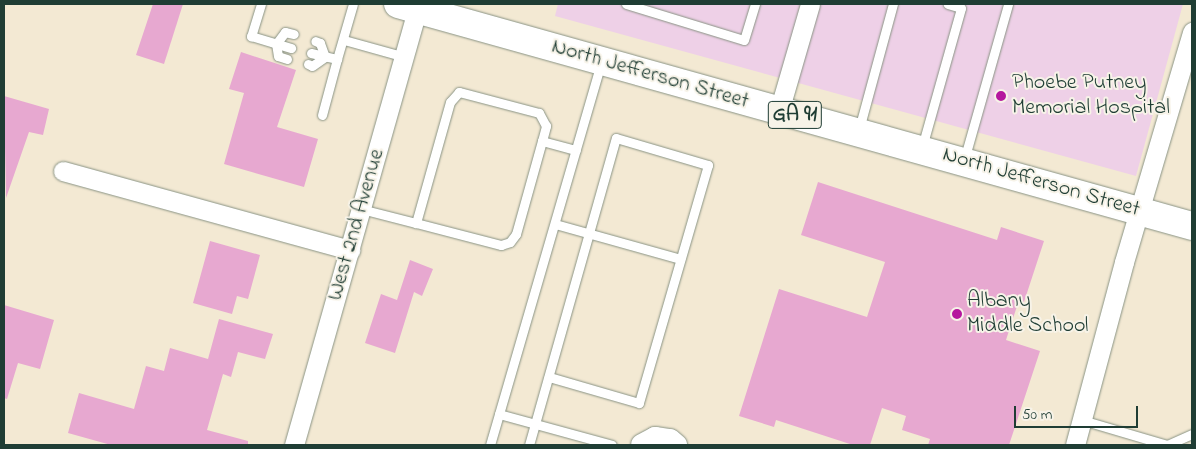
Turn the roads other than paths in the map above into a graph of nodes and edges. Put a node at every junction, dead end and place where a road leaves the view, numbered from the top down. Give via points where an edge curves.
1 (261, 4) edge
2 (353, 4) edge
3 (626, 4) edge
4 (755, 4) edge
5 (810, 4) edge
6 (893, 4) edge
7 (948, 4) edge
8 (1008, 4) edge
9 (411, 5) edge
10 (1192, 32) edge
11 (294, 34) dead end
12 (344, 40) junction
13 (314, 41) dead end
14 (276, 44) junction
15 (290, 48) dead end
16 (311, 53) dead end
17 (325, 57) junction
18 (405, 57) junction
19 (1189, 57) edge
20 (287, 59) dead end
21 (337, 60) junction
22 (602, 62) junction
23 (308, 64) dead end
24 (779, 111) junction
25 (322, 114) dead end
26 (858, 133) junction
27 (542, 141) junction
28 (576, 150) junction
29 (921, 150) junction
30 (964, 161) junction
31 (64, 171) dead end
32 (361, 209) junction
33 (1140, 210) junction
34 (416, 223) junction
35 (555, 224) junction
36 (1192, 226) edge
37 (589, 234) junction
38 (350, 250) junction
39 (680, 259) junction
40 (549, 378) junction
41 (499, 414) junction
42 (1082, 420) junction
43 (535, 424) junction
44 (1192, 434) edge
45 (294, 445) edge
46 (490, 445) edge
47 (529, 445) edge
48 (612, 445) edge
49 (642, 445) edge
50 (676, 445) edge
51 (1075, 445) edge

1 - 14 lane via 250,36
2 - 12 lane
3 - 4 lane via 744,40
5 - 24 street
6 - 26 lane
7 - 29 lane via 961,8
8 - 30 lane
9 - 18 street, West 2nd Avenue
9 - 22 main road, North Jefferson Street / GA 91
10 - 19 street
11 - 14 lane via 284,32
12 - 18 lane
12 - 21 lane
13 - 17 lane via 320,43
14 - 15 lane
14 - 20 lane via 278,56
16 - 17 lane
17 - 21 lane
17 - 23 lane via 312,66
18 - 32 street, West 2nd Avenue
19 - 33 street
21 - 25 lane
22 - 24 main road, North Jefferson Street / GA 91
22 - 28 lane
24 - 26 main road, North Jefferson Street / GA 91
26 - 29 main road, North Jefferson Street / GA 91
27 - 28 lane
27 - 34 lane via 516,234 510,242 502,246
27 - 34 lane via 546,126 539,113 459,92 450,102
28 - 35 lane
29 - 30 main road, North Jefferson Street / GA 91
30 - 33 main road, North Jefferson Street / GA 91
31 - 38 street
32 - 34 lane
32 - 38 street, West 2nd Avenue
33 - 36 main road, North Jefferson Street / GA 91
33 - 42 street
35 - 37 lane
35 - 41 lane
37 - 39 lane
37 - 39 lane via 616,138 708,165
37 - 40 lane
38 - 45 street, West 2nd Avenue
39 - 40 lane via 639,403
40 - 43 lane
41 - 43 lane
41 - 46 lane
42 - 44 lane via 1167,445
42 - 51 street
43 - 47 lane
43 - 48 lane
49 - 50 street via 655,438 663,438

